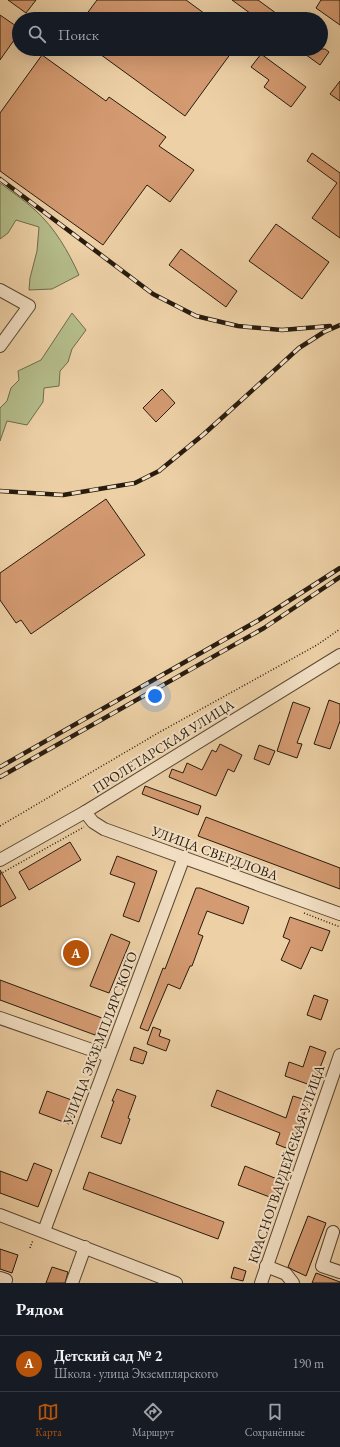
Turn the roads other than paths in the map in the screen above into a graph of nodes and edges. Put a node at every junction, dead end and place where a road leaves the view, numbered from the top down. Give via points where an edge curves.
1 (0, 290) edge
2 (0, 346) edge
3 (340, 655) edge
4 (85, 812) junction
5 (184, 857) junction
6 (0, 860) edge
7 (340, 914) edge
8 (0, 1018) edge
9 (340, 1055) edge
10 (109, 1056) junction
11 (0, 1215) edge
12 (44, 1231) junction
13 (333, 1232) dead end
14 (85, 1247) junction
15 (266, 1266) junction
16 (340, 1272) edge
17 (171, 1282) edge
18 (72, 1283) edge
19 (261, 1283) edge
20 (293, 1283) edge

1 - 2 street via 28,306
3 - 4 street, ПРОЛЕТАРСКАЯ УЛИЦА
4 - 5 street, УЛИЦА СВЕРДЛОВА via 93,822 104,829
4 - 6 street, ПРОЛЕТАРСКАЯ УЛИЦА
5 - 7 street, УЛИЦА СВЕРДЛОВА
5 - 10 street, УЛИЦА ЭКЗЕМПЛЯРСКОГО
8 - 10 street
9 - 15 street, КРАСНОГВАРДЕЙСКАЯ УЛИЦА
10 - 12 street, УЛИЦА ЭКЗЕМПЛЯРСКОГО
11 - 12 street
12 - 14 street
13 - 16 street via 322,1266
14 - 17 street
14 - 18 street
15 - 19 street, КРАСНОГВАРДЕЙСКАЯ УЛИЦА
15 - 20 street via 286,1274

